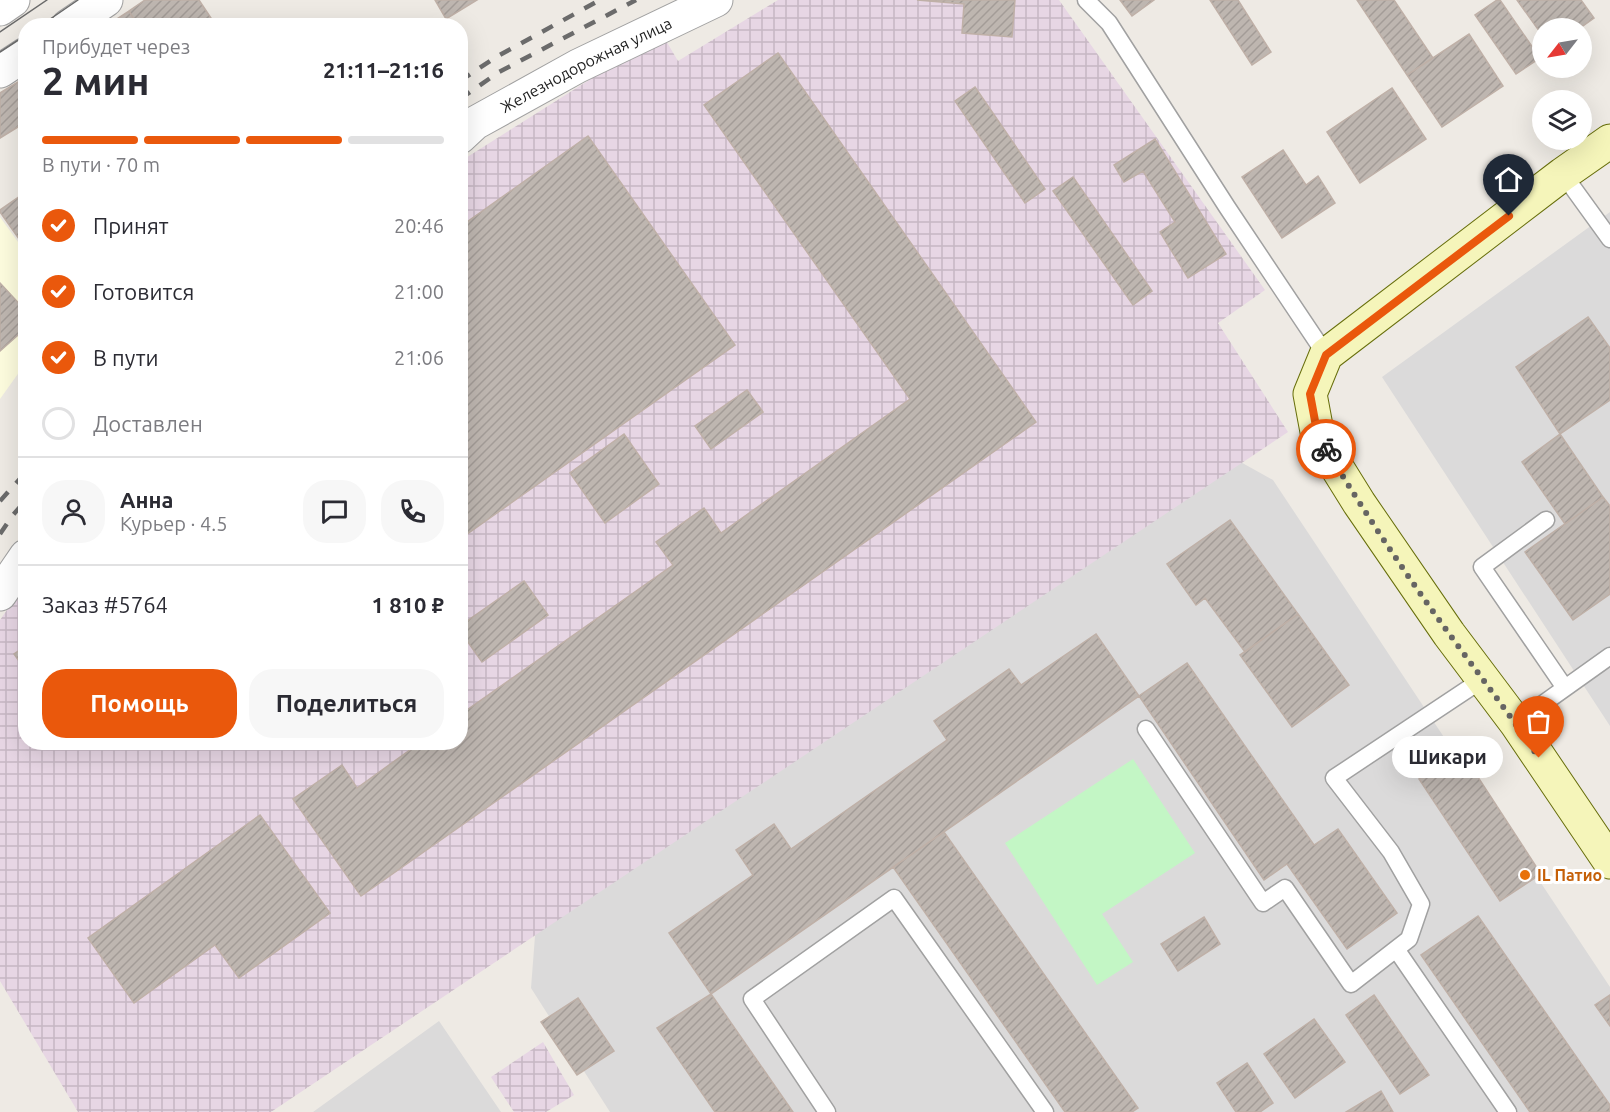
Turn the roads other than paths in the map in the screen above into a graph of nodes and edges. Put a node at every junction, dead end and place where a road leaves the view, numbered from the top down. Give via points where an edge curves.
1 (13, 0) edge
2 (106, 0) edge
3 (716, 0) edge
4 (1086, 0) edge
5 (0, 9) edge
6 (80, 18) edge
7 (18, 59) edge
8 (0, 71) edge
9 (468, 130) edge
10 (1610, 141) edge
11 (1563, 174) junction
12 (1610, 239) edge
13 (1326, 355) junction
14 (1546, 520) dead end
15 (18, 568) edge
16 (0, 594) edge
17 (1610, 656) edge
18 (1483, 679) junction
19 (1565, 688) junction
20 (1516, 723) junction
21 (1146, 729) dead end
22 (1610, 862) edge
23 (1396, 949) junction
24 (827, 1112) edge
25 (1045, 1112) edge
26 (1508, 1112) edge

1 - 5 street
2 - 6 street
3 - 9 street, Железнодорожная улица via 578,66
4 - 13 lane via 1109,23
7 - 8 street
10 - 11 main road
11 - 12 lane
11 - 13 main road
13 - 18 main road via 1310,394 1318,437 1372,522
14 - 19 lane via 1482,567
15 - 16 street
17 - 19 lane
18 - 20 main road
18 - 23 lane via 1334,777 1391,852 1421,903 1409,939
19 - 20 lane
20 - 22 main road
21 - 23 lane via 1263,903 1285,888 1351,984
23 - 26 lane
24 - 25 lane via 752,999 894,898

